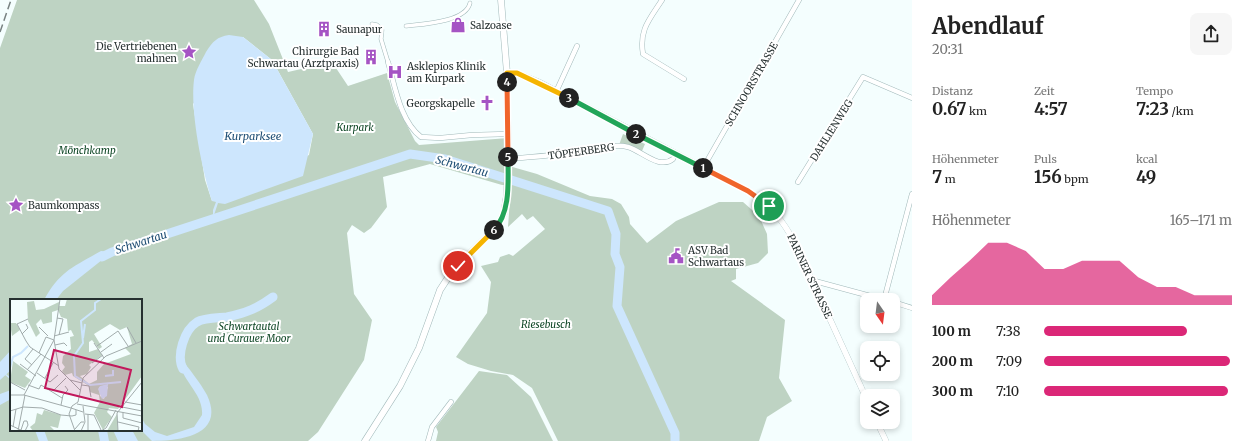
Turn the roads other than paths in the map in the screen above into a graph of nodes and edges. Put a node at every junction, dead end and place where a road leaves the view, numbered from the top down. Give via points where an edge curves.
1 (500, 0) edge
2 (662, 0) edge
3 (799, 0) edge
4 (470, 3) dead end
5 (372, 24) dead end
6 (406, 26) dead end
7 (577, 46) dead end
8 (388, 62) joint
9 (507, 73) junction
10 (684, 78) dead end
11 (556, 92) junction
12 (912, 98) edge
13 (507, 134) junction
14 (508, 159) junction
15 (673, 159) dead end
16 (703, 168) junction
17 (798, 182) dead end
18 (912, 194) edge
19 (811, 280) junction
20 (860, 293) edge
21 (886, 293) edge
22 (900, 304) edge
23 (912, 308) edge
24 (862, 389) edge
25 (451, 402) dead end
26 (880, 429) edge
27 (365, 441) edge
28 (428, 441) edge
29 (886, 441) edge

1 - 9 main road
2 - 10 street via 643,31 643,54
3 - 16 street, SCHNOORSTRASSE
4 - 6 street via 464,12 454,18
5 - 8 street via 382,30 381,39
7 - 11 street
8 - 13 street via 398,98 410,127 421,138
9 - 11 street, PARINER STRASSE via 517,73
9 - 13 main road
11 - 16 street, PARINER STRASSE
12 - 17 street, DAHLIENWEG via 863,77
13 - 14 main road
14 - 15 street, TÖPFERBERG via 619,145 629,147 662,163
14 - 27 main road via 506,204 498,226 453,270 440,290 419,348 400,386
16 - 19 street, PARINER STRASSE via 748,191 776,213 785,224
18 - 21 street
19 - 20 street
19 - 24 street, PARINER STRASSE
22 - 23 street
25 - 28 street via 432,427
26 - 29 street

